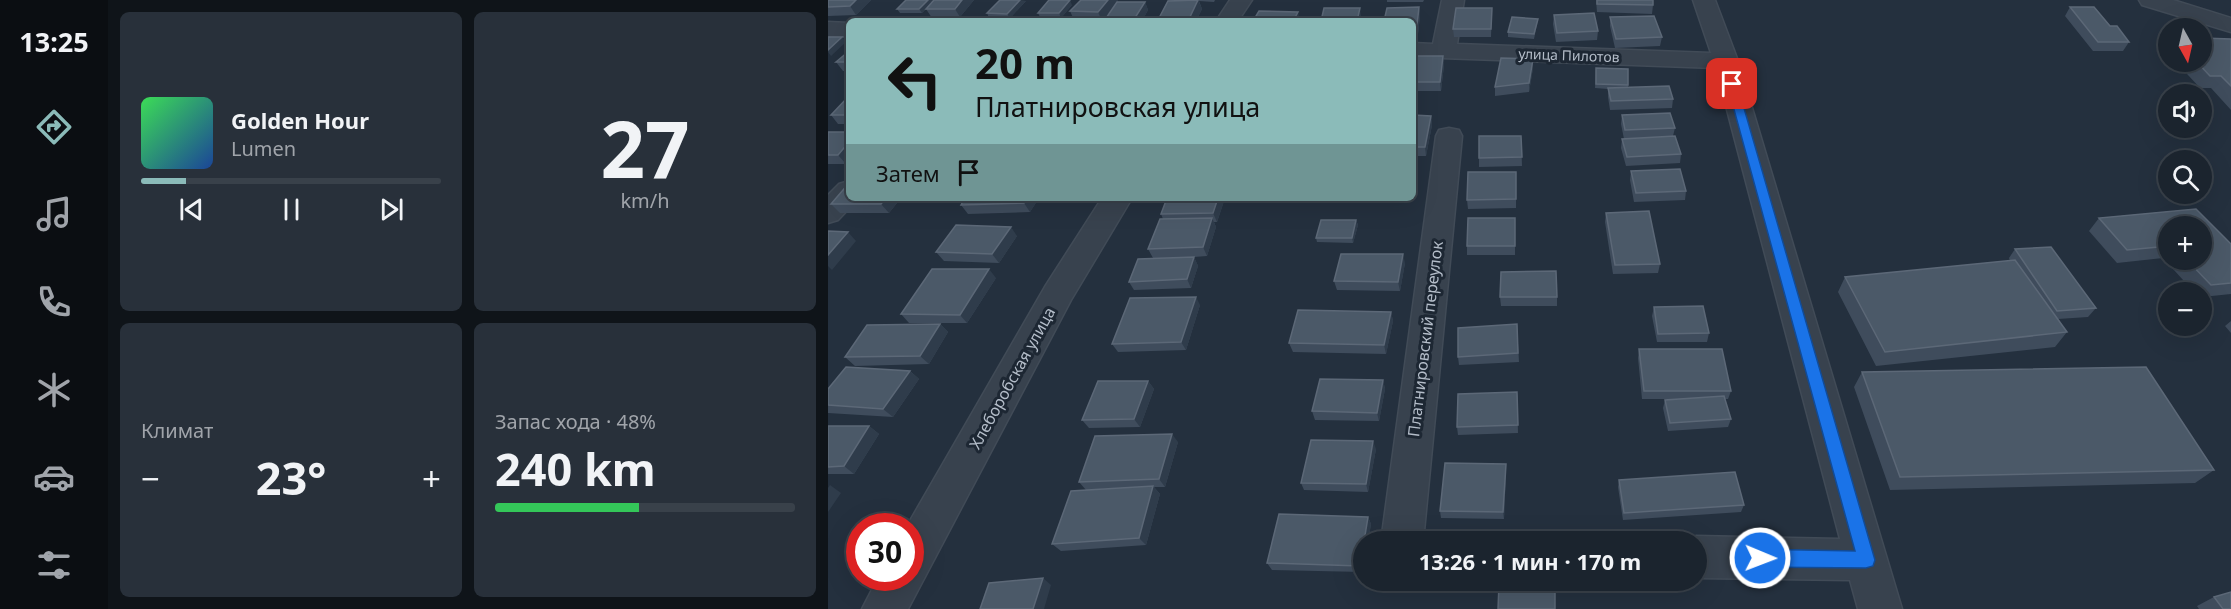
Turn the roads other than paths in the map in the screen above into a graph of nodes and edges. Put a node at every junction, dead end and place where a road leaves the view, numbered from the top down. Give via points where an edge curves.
1 (1241, 0) edge
2 (1453, 0) edge
3 (1704, 0) edge
4 (2150, 0) edge
5 (1229, 18) edge
6 (2231, 25) edge
7 (828, 29) edge
8 (846, 30) edge
9 (1416, 50) edge
10 (1444, 50) junction
11 (1726, 61) junction
12 (1449, 136) dead end
13 (846, 194) edge
14 (1115, 201) edge
15 (828, 213) edge
16 (1403, 531) edge
17 (924, 537) edge
18 (1707, 557) edge
19 (1866, 560) junction
20 (894, 591) edge
21 (884, 609) edge
22 (1880, 609) edge

1 - 5 street
2 - 10 street
3 - 11 street
4 - 6 street
7 - 8 street
9 - 10 street, улица Пилотов
10 - 11 street, улица Пилотов
11 - 19 street
12 - 16 street, Платнировский переулок
13 - 15 street
14 - 17 street, Хлеборобская улица via 1058,294
18 - 19 street
19 - 22 street
20 - 21 street

